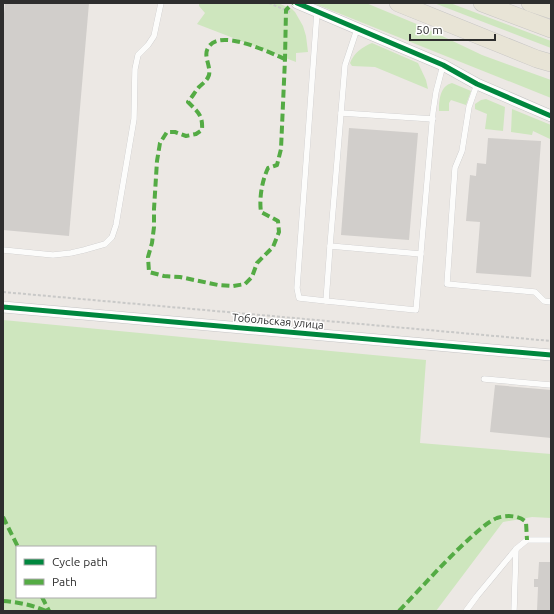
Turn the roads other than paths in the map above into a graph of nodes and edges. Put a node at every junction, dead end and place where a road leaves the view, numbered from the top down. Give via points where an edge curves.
1 (161, 3) edge
2 (398, 3) edge
3 (482, 3) edge
4 (530, 3) edge
5 (295, 8) edge
6 (551, 10) edge
7 (317, 12) junction
8 (358, 29) junction
9 (551, 29) edge
10 (551, 63) edge
11 (443, 65) junction
12 (477, 84) junction
13 (342, 113) junction
14 (551, 116) edge
15 (433, 119) junction
16 (330, 246) junction
17 (3, 250) edge
18 (421, 254) junction
19 (326, 301) junction
20 (551, 302) edge
21 (3, 307) edge
22 (551, 355) edge
23 (484, 378) dead end
24 (551, 385) edge
25 (551, 540) edge
26 (516, 549) junction
27 (466, 611) edge
28 (514, 611) edge

1 - 17 lane via 154,36 138,55 135,68 134,119 112,237 105,244 71,253
2 - 10 main road
3 - 9 main road
4 - 6 main road
5 - 7 street
7 - 8 street
7 - 19 lane via 297,288 299,298
8 - 11 street
8 - 13 lane via 345,65
11 - 12 street
11 - 15 lane
12 - 14 street
12 - 20 lane via 462,151 455,168 447,284 536,292 544,302
13 - 15 lane
13 - 16 lane
15 - 18 lane
16 - 18 lane
16 - 19 lane
18 - 19 lane via 416,310
21 - 22 street, Тобольская улица
23 - 24 lane
25 - 26 lane via 527,540
26 - 27 lane
26 - 28 lane

